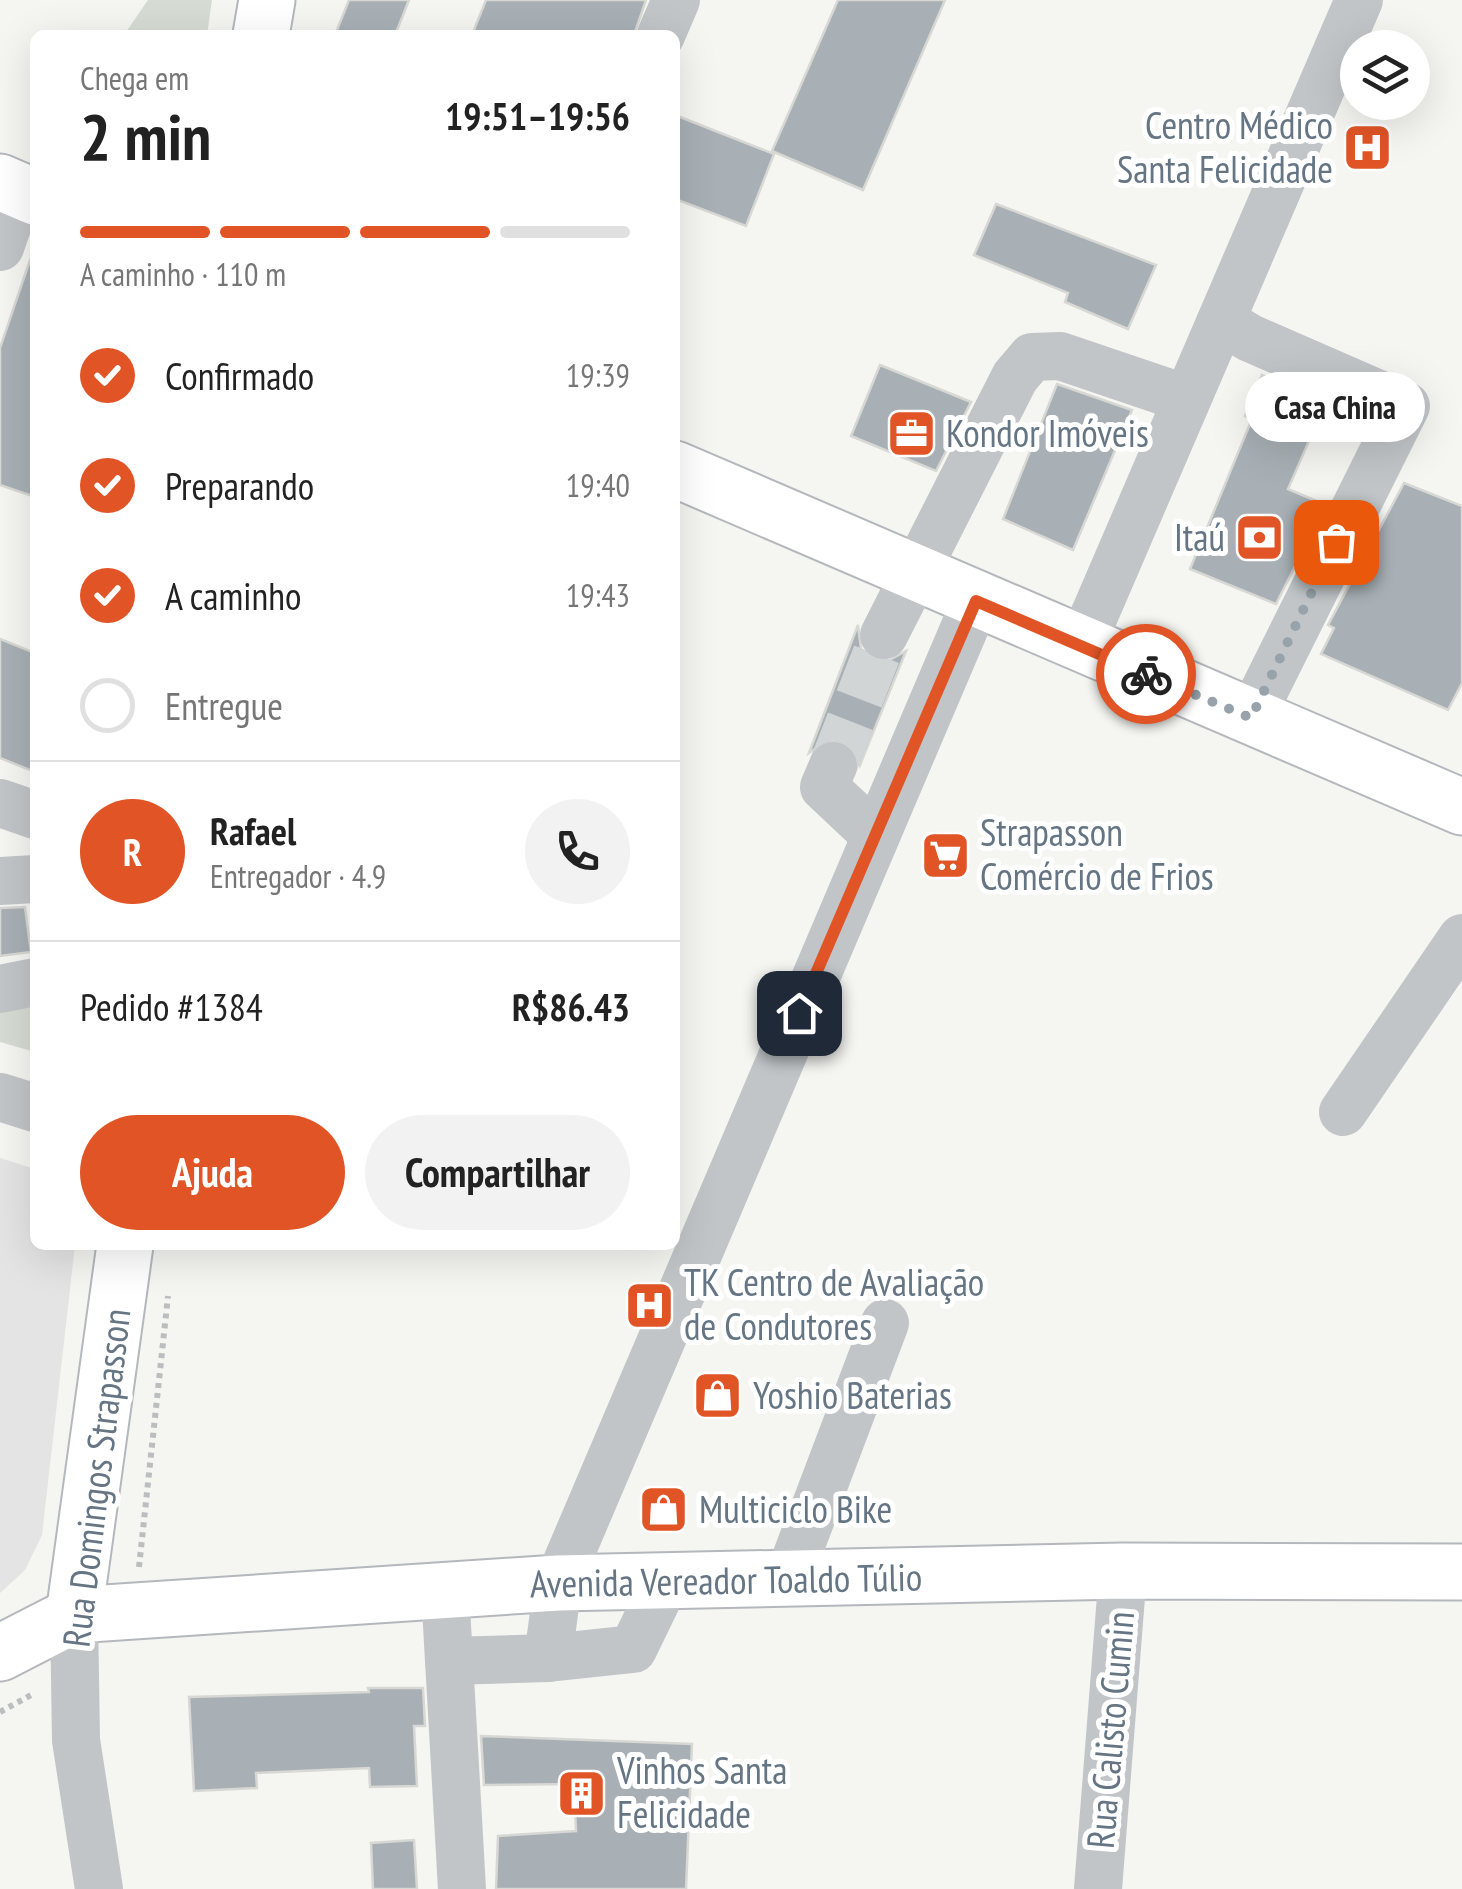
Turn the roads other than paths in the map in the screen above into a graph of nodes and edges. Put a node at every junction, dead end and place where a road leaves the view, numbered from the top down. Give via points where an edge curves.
1 (267, 0) edge
2 (676, 0) edge
3 (1359, 0) edge
4 (262, 30) edge
5 (663, 30) edge
6 (18, 190) edge
7 (0, 247) edge
8 (1221, 320) junction
9 (1187, 399) junction
10 (680, 470) edge
11 (913, 574) junction
12 (976, 601) junction
13 (1082, 646) junction
14 (908, 658) junction
15 (1251, 718) junction
16 (832, 766) tunnel mouth
17 (0, 803) edge
18 (1462, 807) edge
19 (30, 814) edge
20 (874, 835) junction
21 (30, 879) edge
22 (0, 882) edge
23 (1462, 938) edge
24 (30, 983) edge
25 (0, 989) edge
26 (0, 1096) edge
27 (30, 1106) edge
28 (1343, 1112) dead end
29 (124, 1250) edge
30 (885, 1323) dead end
31 (1123, 1571) junction
32 (1462, 1572) edge
33 (788, 1580) junction
34 (665, 1582) junction
35 (558, 1583) junction
36 (445, 1590) junction
37 (74, 1614) junction
38 (0, 1653) edge
39 (548, 1658) junction
40 (449, 1661) junction
41 (99, 1889) edge
42 (462, 1889) edge
43 (1098, 1889) edge

1 - 4 main road
2 - 5 street
3 - 8 street
6 - 7 street
8 - 9 street
8 - 15 street via 1406,406
9 - 11 street via 1060,356 1032,357
9 - 13 street
10 - 11 main road
11 - 12 main road
11 - 14 street
12 - 13 main road
12 - 14 street
13 - 15 main road
14 - 20 street
15 - 18 main road
16 - 20 street via 824,787
17 - 19 street
20 - 35 street
21 - 22 street
23 - 28 street
24 - 25 street
26 - 27 street
29 - 37 main road, Rua Domingos Strapasson
30 - 33 street
31 - 32 main road, Avenida Vereador Toaldo Túlio
31 - 33 main road, Avenida Vereador Toaldo Túlio
31 - 43 street, Rua Calisto Cumin
33 - 34 main road, Avenida Vereador Toaldo Túlio
34 - 35 main road, Avenida Vereador Toaldo Túlio
34 - 39 street via 633,1649
35 - 36 main road, Avenida Vereador Toaldo Túlio
35 - 39 street
36 - 37 main road, Avenida Vereador Toaldo Túlio
36 - 40 street
37 - 38 main road, Avenida Vereador Toaldo Túlio
37 - 41 street, Rua Domingos Strapasson via 76,1740
39 - 40 street
40 - 42 street

